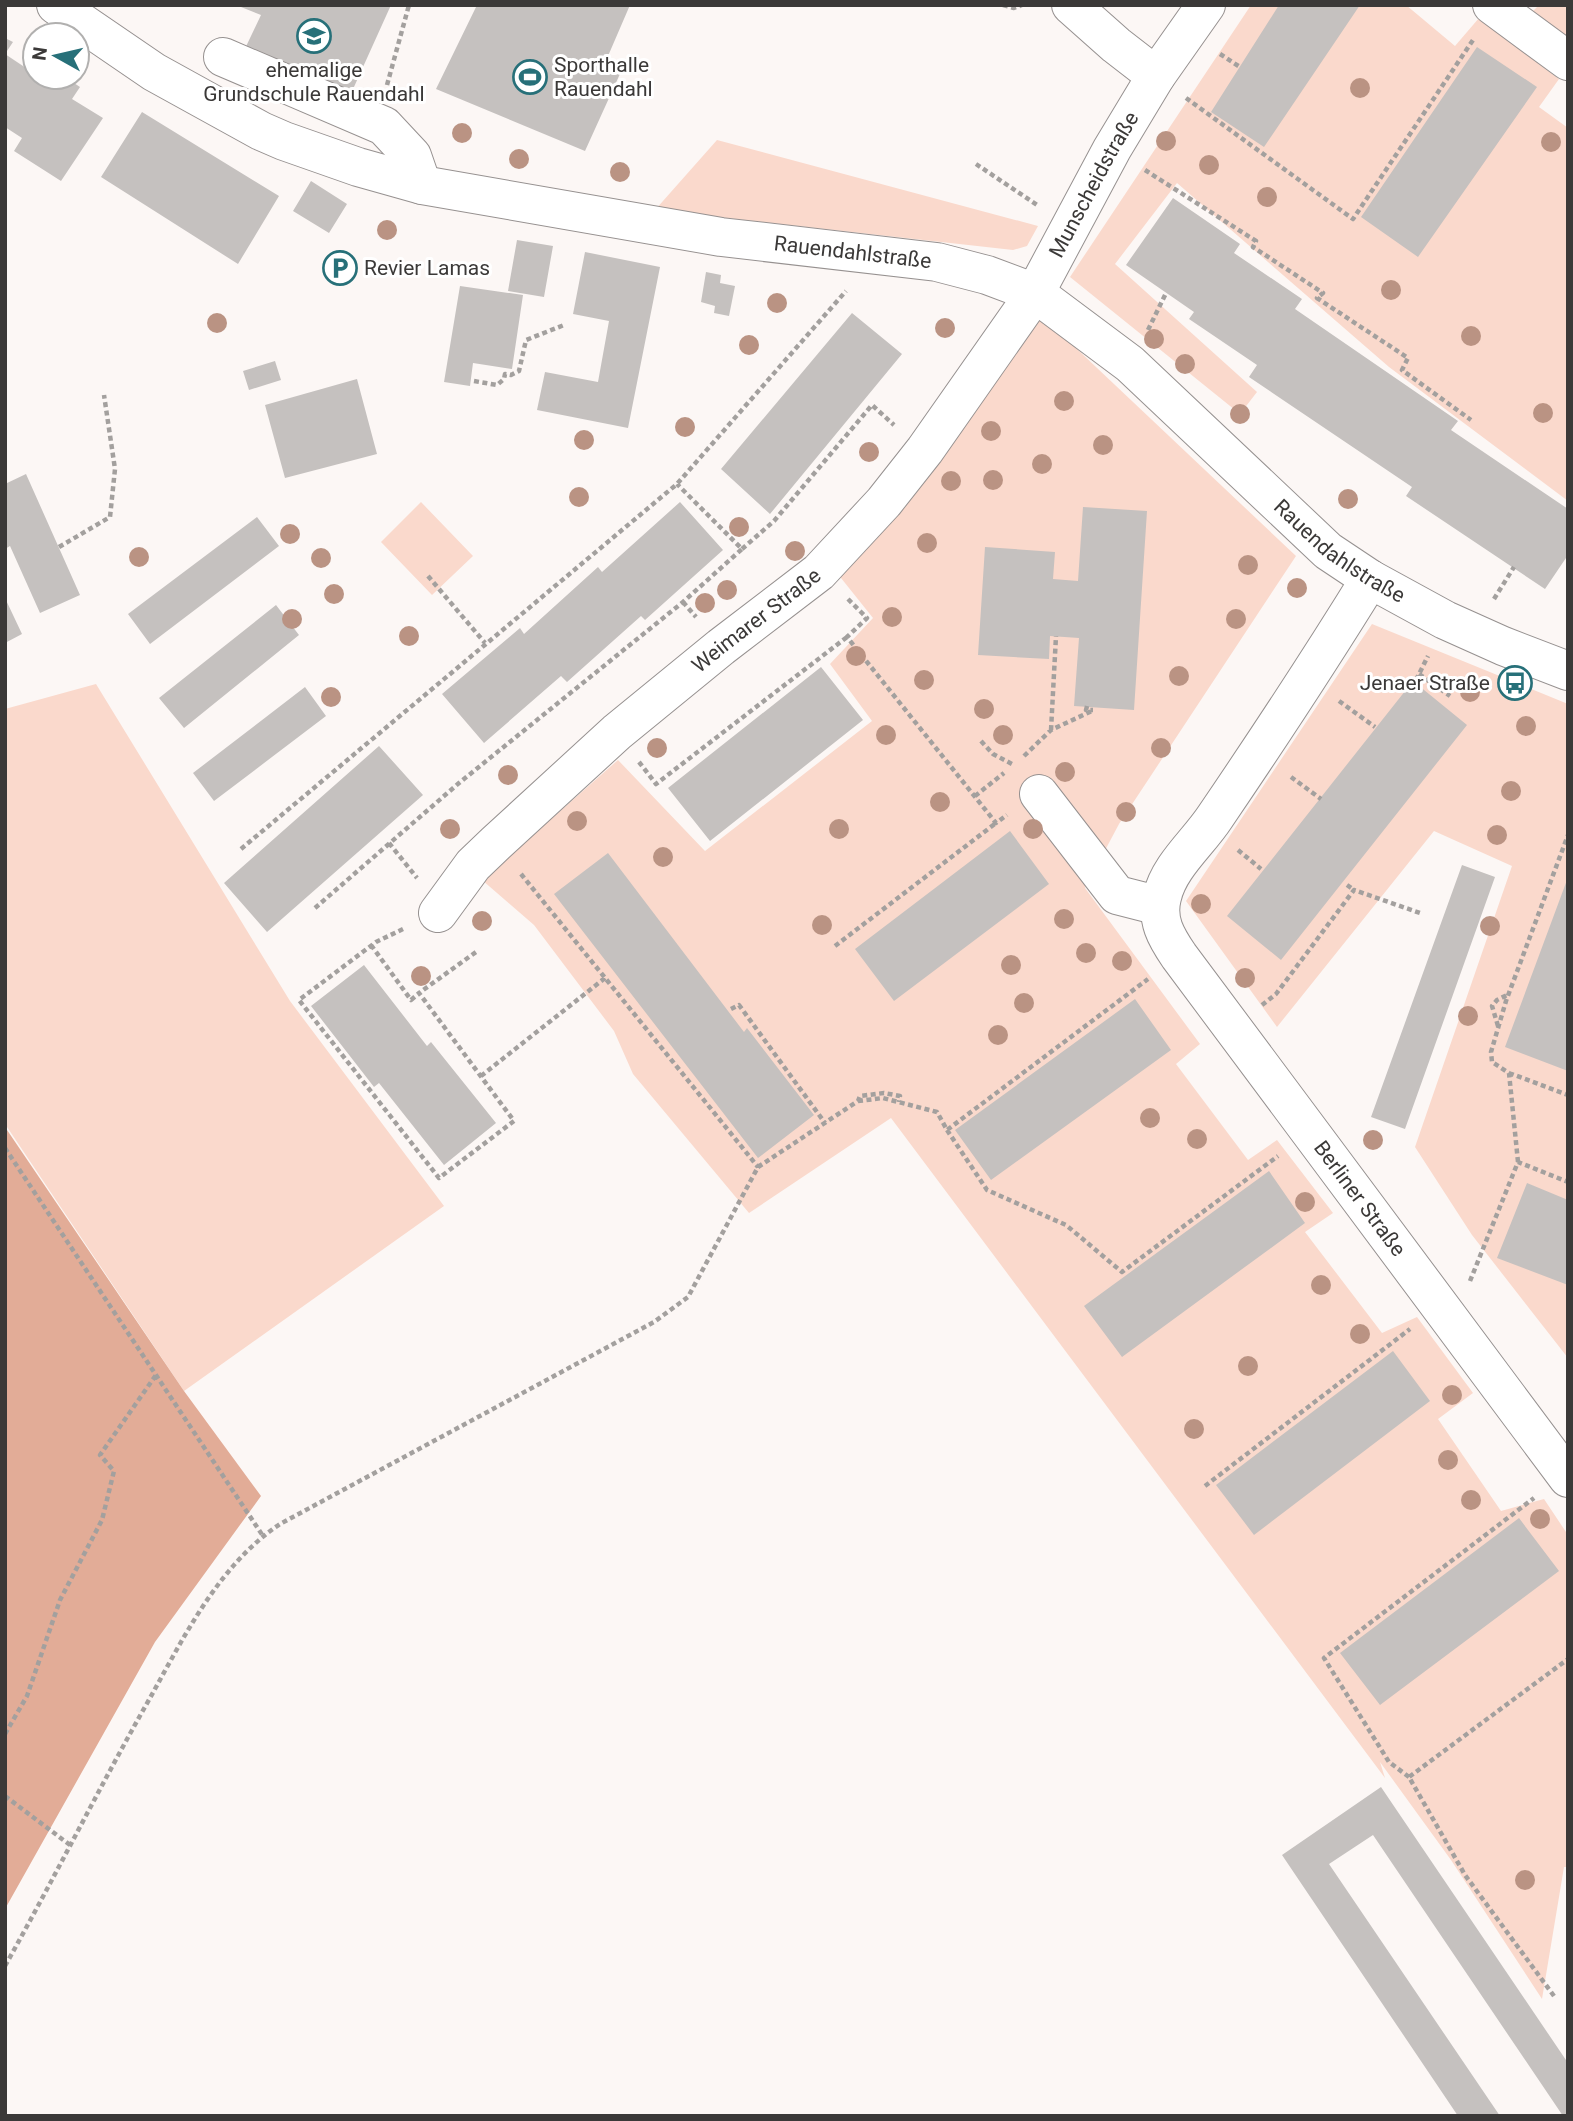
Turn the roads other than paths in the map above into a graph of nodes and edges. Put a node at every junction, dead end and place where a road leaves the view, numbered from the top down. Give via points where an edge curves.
1 (56, 5) edge
2 (1071, 5) edge
3 (1206, 5) edge
4 (1493, 6) edge
5 (223, 57) dead end
6 (1568, 61) edge
7 (1156, 76) junction
8 (422, 185) junction
9 (1035, 293) junction
10 (1370, 579) junction
11 (1568, 671) edge
12 (1039, 794) road end
13 (1160, 912) junction
14 (438, 913) road end
15 (1567, 1476) edge

1 - 8 street, Rauendahlstraße via 154,72 261,131
2 - 7 street
3 - 7 street, Munscheidstraße
4 - 6 street
5 - 8 street via 384,126 412,156
7 - 9 street, Munscheidstraße
8 - 9 street, Rauendahlstraße via 721,237 937,262
9 - 10 street, Rauendahlstraße via 1130,364 1328,551
9 - 14 street, Weimarer Straße via 917,461 819,572 617,732 473,865
10 - 11 street, Rauendahlstraße via 1472,634
10 - 13 street via 1209,826 1173,872
12 - 13 street via 1117,895
13 - 15 street, Berliner Straße via 1167,939 1302,1118 1454,1296

